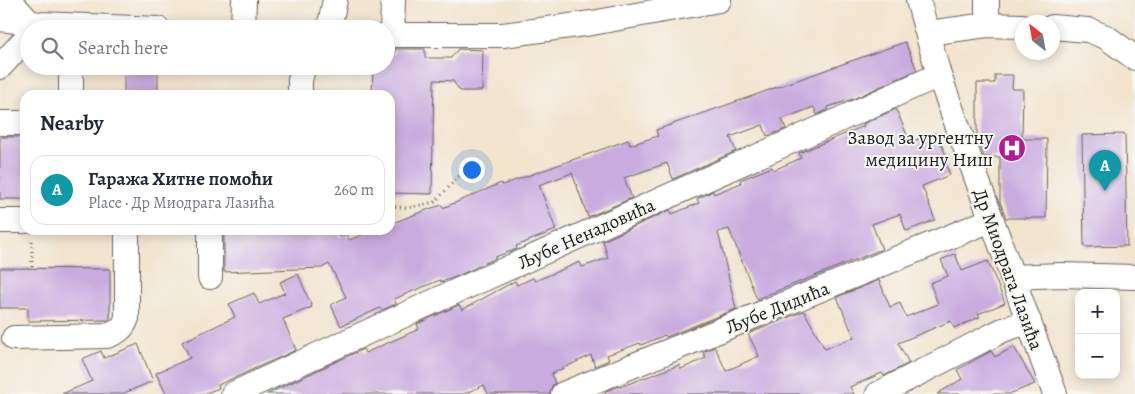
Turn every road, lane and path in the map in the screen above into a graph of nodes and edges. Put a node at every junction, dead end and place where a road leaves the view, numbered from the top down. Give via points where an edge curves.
1 (9, 0) edge
2 (244, 0) edge
3 (335, 0) edge
4 (393, 0) edge
5 (719, 0) edge
6 (918, 0) edge
7 (987, 0) edge
8 (0, 19) edge
9 (26, 20) edge
10 (243, 20) edge
11 (331, 20) edge
12 (391, 20) edge
13 (20, 24) edge
14 (987, 25) junction
15 (1015, 26) edge
16 (1060, 28) edge
17 (928, 33) junction
18 (395, 35) edge
19 (20, 43) edge
20 (1135, 58) edge
21 (0, 67) edge
22 (71, 75) edge
23 (301, 75) edge
24 (939, 75) junction
25 (72, 90) edge
26 (300, 90) edge
27 (0, 123) edge
28 (20, 123) edge
29 (472, 162) dead end
30 (395, 207) edge
31 (991, 220) junction
32 (0, 221) edge
33 (20, 221) edge
34 (32, 235) edge
35 (127, 235) edge
36 (210, 235) edge
37 (32, 267) dead end
38 (210, 277) dead end
39 (1012, 277) junction
40 (1135, 277) edge
41 (1029, 321) junction
42 (14, 338) dead end
43 (233, 394) edge
44 (563, 394) edge
45 (878, 394) edge
46 (1055, 394) edge

1 - 9 street
2 - 10 street
3 - 11 street
4 - 12 street
5 - 18 street via 503,35
6 - 17 street, Др Миодрага Лазића
7 - 14 street
8 - 13 street
14 - 15 street
14 - 17 street
16 - 20 street via 1088,30 1106,37
17 - 24 street, Др Миодрага Лазића
19 - 21 street
22 - 25 street
23 - 26 street
24 - 31 street, Др Миодрага Лазића
24 - 43 street, Љубе Ненадовића
27 - 28 street
29 - 30 path via 435,202 407,208
31 - 39 street, Др Миодрага Лазића
31 - 44 street, Љубе Дидића
32 - 33 street
34 - 37 path
35 - 42 street via 127,318 124,328 107,336
36 - 38 street
39 - 40 street
39 - 41 street, Др Миодрага Лазића
41 - 45 street via 985,338
41 - 46 street, Др Миодрага Лазића

